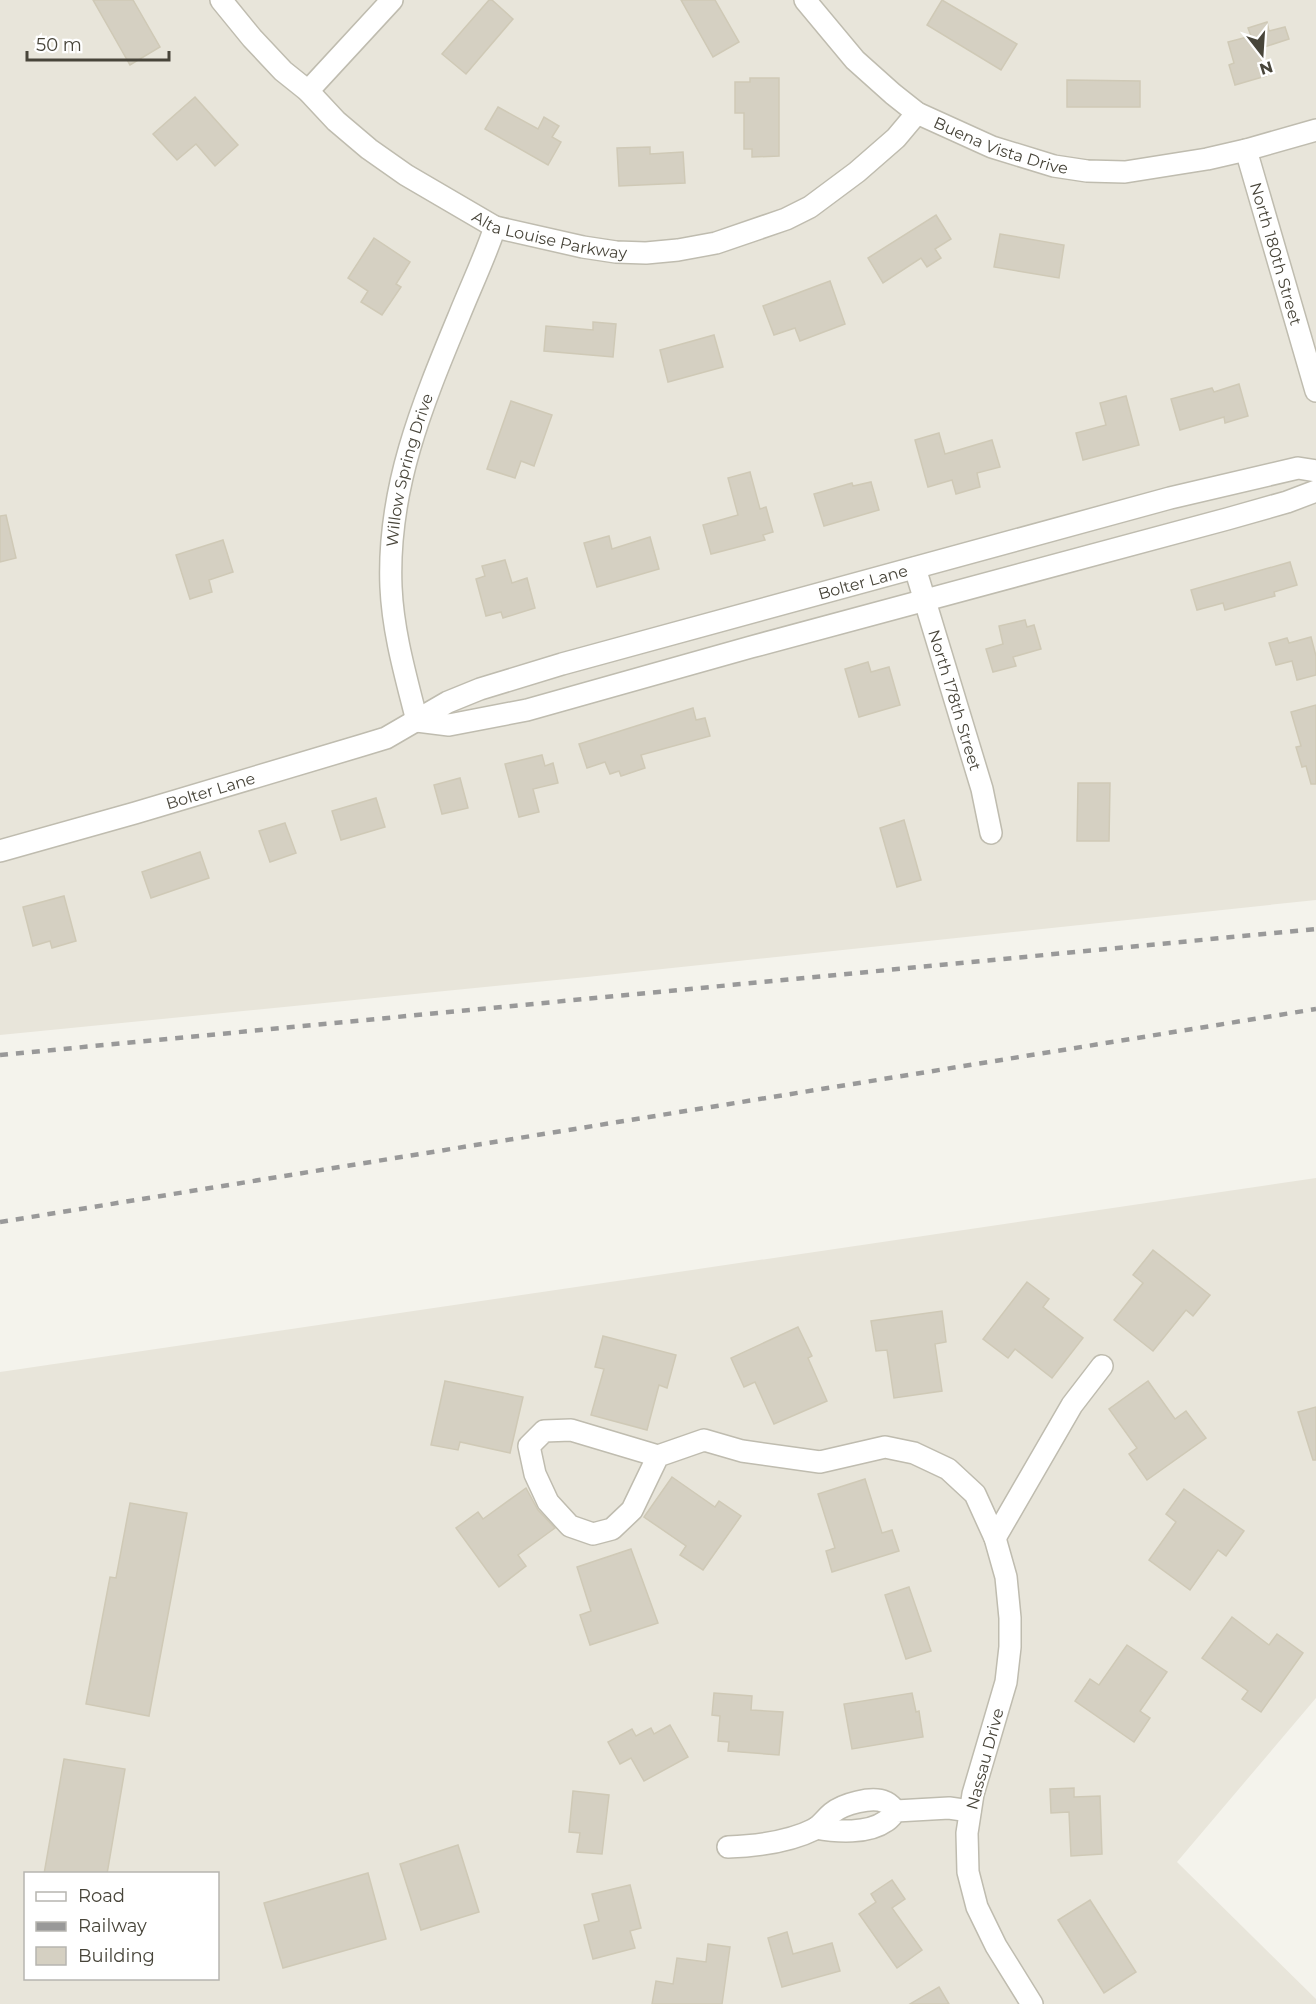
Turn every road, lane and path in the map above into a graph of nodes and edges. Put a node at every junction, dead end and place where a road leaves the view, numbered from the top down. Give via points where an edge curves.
1 (221, 0) edge
2 (392, 0) edge
3 (805, 0) edge
4 (308, 91) junction
5 (917, 112) junction
6 (1316, 130) edge
7 (1246, 150) junction
8 (495, 227) junction
9 (1316, 391) edge
10 (1316, 471) edge
11 (1316, 491) edge
12 (915, 568) junction
13 (925, 601) junction
14 (417, 721) junction
15 (991, 832) dead end
16 (0, 851) edge
17 (1102, 1366) dead end
18 (658, 1456) junction
19 (995, 1538) junction
20 (970, 1811) junction
21 (728, 1847) dead end
22 (1032, 2004) edge

1 - 4 street, Alta Louise Parkway via 283,71
2 - 4 street
3 - 5 street, Buena Vista Drive via 855,60
4 - 8 street, Alta Louise Parkway via 336,122 369,149
5 - 7 street, Buena Vista Drive via 992,147 1054,166 1087,171 1125,172
5 - 8 street, Alta Louise Parkway via 896,138 810,207 716,243 678,250 616,252
6 - 7 street, Buena Vista Drive
7 - 9 street, North 180th Street
8 - 14 street, Willow Spring Drive via 423,406 398,489 391,588 398,645
10 - 12 street, Bolter Lane via 1298,468 1170,498
11 - 13 street, Bolter Lane
12 - 13 street, North 178th Street
12 - 14 street, Bolter Lane via 480,689
13 - 14 street, Bolter Lane via 527,710 449,725
13 - 15 street, North 178th Street via 982,789
14 - 16 street, Bolter Lane via 363,746
17 - 19 street via 1072,1405
18 - 18 street via 632,1510 612,1529 593,1534 570,1526 548,1502 535,1474 530,1446 544,1431 571,1430
18 - 19 street, Nassau Drive via 704,1440 742,1451 820,1462 885,1447 915,1453 948,1469 975,1494
19 - 20 street, Nassau Drive via 1006,1577 1010,1647 1006,1682
20 - 21 street via 896,1811 885,1801 867,1800 834,1811 816,1828 787,1838 756,1846
20 - 22 street, Nassau Drive via 968,1872 977,1907

